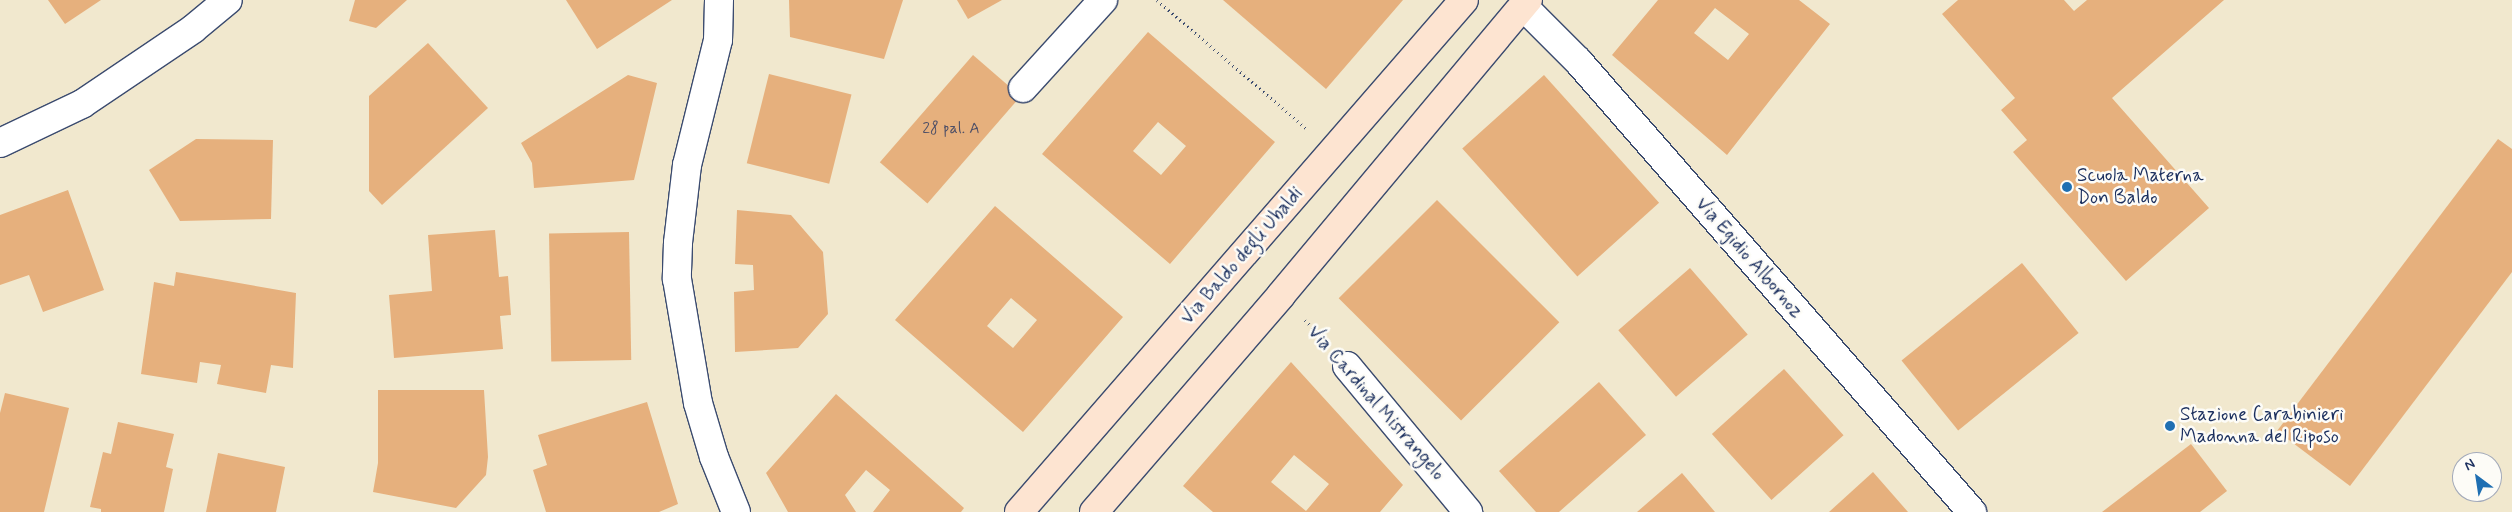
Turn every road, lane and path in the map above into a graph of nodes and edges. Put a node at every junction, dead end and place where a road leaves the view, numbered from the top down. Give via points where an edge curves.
1 (228, 0) edge
2 (719, 0) edge
3 (1103, 0) edge
4 (1157, 0) edge
5 (1464, 0) edge
6 (1526, 3) edge
7 (1023, 88) dead end
8 (0, 143) edge
9 (1333, 150) junction
10 (1281, 295) junction
11 (1347, 366) joint
12 (736, 512) edge
13 (1019, 512) edge
14 (1094, 512) edge
15 (1468, 512) edge
16 (1972, 512) edge

1 - 8 street via 179,39 82,104
2 - 12 street via 718,40 687,165 677,279 698,403 714,457
3 - 7 street
4 - 9 path
5 - 9 main road, Via Baldo degli Ubaldi
6 - 10 main road
6 - 16 street, Via Egidio Albornoz
9 - 13 main road, Via Baldo degli Ubaldi
10 - 11 path, Via Cardinal Mistrangelo
10 - 14 main road
11 - 15 street, Via Cardinal Mistrangelo

